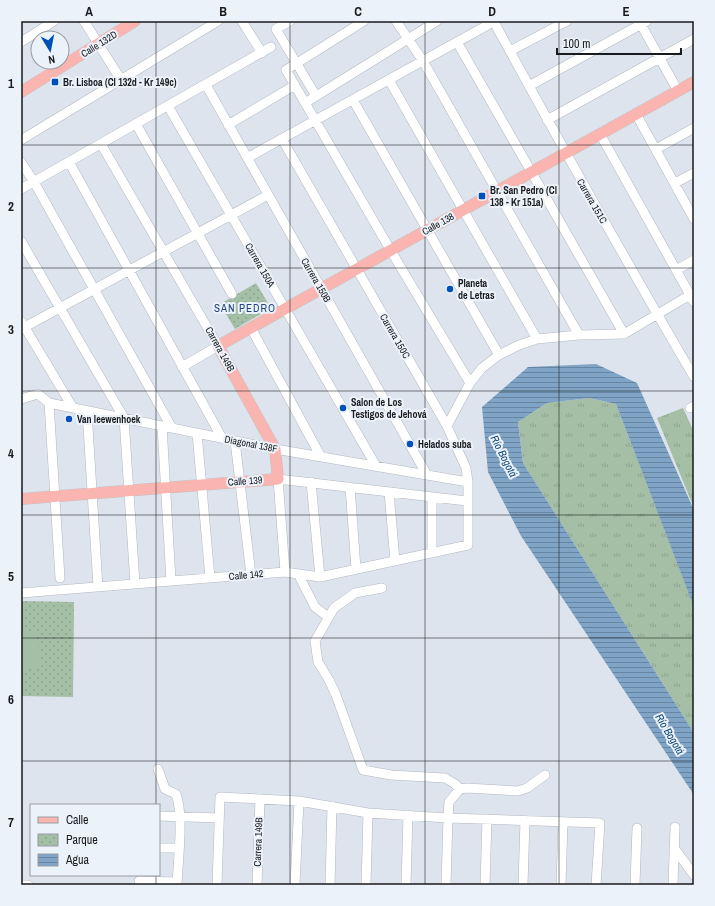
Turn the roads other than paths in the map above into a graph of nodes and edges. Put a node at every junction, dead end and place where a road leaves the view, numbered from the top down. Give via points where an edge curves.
1 (54, 21) edge
2 (84, 21) edge
3 (136, 21) edge
4 (218, 21) edge
5 (242, 21) edge
6 (290, 21) edge
7 (364, 21) edge
8 (396, 21) edge
9 (437, 21) edge
10 (495, 21) edge
11 (567, 21) edge
12 (643, 22) edge
13 (408, 39) junction
14 (694, 39) edge
15 (21, 42) edge
16 (457, 42) junction
17 (98, 44) junction
18 (271, 47) dead end
19 (510, 51) junction
20 (262, 53) junction
21 (660, 58) junction
22 (422, 61) junction
23 (296, 63) junction
24 (121, 80) junction
25 (389, 80) junction
26 (694, 82) edge
27 (206, 85) junction
28 (295, 86) junction
29 (529, 86) junction
30 (678, 91) junction
31 (21, 92) edge
32 (316, 96) junction
33 (353, 100) junction
34 (305, 103) junction
35 (168, 106) junction
36 (636, 114) junction
37 (547, 120) junction
38 (315, 121) junction
39 (136, 124) junction
40 (228, 125) junction
41 (694, 128) edge
42 (600, 134) junction
43 (282, 139) junction
44 (21, 140) edge
45 (101, 144) junction
46 (656, 149) junction
47 (565, 153) junction
48 (247, 158) junction
49 (21, 162) edge
50 (69, 162) junction
51 (531, 172) junction
52 (694, 173) edge
53 (34, 182) junction
54 (675, 184) junction
55 (21, 189) edge
56 (497, 191) junction
57 (268, 195) junction
58 (463, 210) junction
59 (231, 215) junction
60 (693, 216) edge
61 (428, 230) junction
62 (198, 233) junction
63 (21, 240) edge
64 (390, 250) junction
65 (164, 252) junction
66 (694, 260) edge
67 (356, 269) junction
68 (676, 270) junction
69 (129, 271) junction
70 (322, 289) junction
71 (94, 290) junction
72 (232, 294) dead end
73 (692, 299) edge
74 (60, 308) junction
75 (285, 309) junction
76 (657, 315) junction
77 (22, 326) edge
78 (251, 328) junction
79 (624, 334) junction
80 (579, 335) junction
81 (537, 339) junction
82 (218, 346) junction
83 (499, 355) junction
84 (182, 367) junction
85 (694, 377) edge
86 (470, 383) junction
87 (21, 399) edge
88 (49, 403) junction
89 (74, 408) junction
90 (87, 411) junction
91 (124, 418) junction
92 (162, 426) junction
93 (447, 426) junction
94 (172, 428) junction
95 (197, 433) junction
96 (222, 438) junction
97 (235, 441) junction
98 (275, 448) junction
99 (321, 457) junction
100 (376, 466) junction
101 (427, 475) junction
102 (278, 479) junction
103 (240, 482) junction
104 (311, 482) junction
105 (468, 482) junction
106 (201, 485) junction
107 (350, 487) junction
108 (165, 488) junction
109 (128, 490) junction
110 (390, 492) junction
111 (92, 493) junction
112 (54, 496) junction
113 (432, 497) junction
114 (21, 499) edge
115 (467, 501) junction
116 (468, 545) joint
117 (432, 553) junction
118 (395, 561) junction
119 (356, 569) junction
120 (285, 572) junction
121 (298, 574) junction
122 (251, 575) junction
123 (320, 577) junction
124 (60, 578) dead end
125 (210, 578) junction
126 (172, 581) junction
127 (135, 584) junction
128 (98, 587) junction
129 (382, 588) dead end
130 (21, 593) edge
131 (328, 617) junction
132 (158, 769) dead end
133 (544, 775) dead end
134 (460, 789) junction
135 (260, 799) junction
136 (299, 801) junction
137 (332, 806) junction
138 (368, 813) junction
139 (408, 815) junction
140 (160, 816) edge
141 (180, 816) junction
142 (219, 818) junction
143 (448, 818) junction
144 (487, 819) junction
145 (525, 820) junction
146 (563, 822) junction
147 (675, 827) dead end
148 (637, 828) dead end
149 (160, 848) edge
150 (178, 848) junction
151 (674, 848) junction
152 (694, 876) edge
153 (139, 880) edge
154 (177, 884) edge
155 (21, 885) edge
156 (28, 885) edge
157 (217, 885) edge
158 (257, 885) edge
159 (295, 885) edge
160 (330, 885) edge
161 (366, 885) edge
162 (406, 885) edge
163 (446, 885) edge
164 (485, 885) edge
165 (523, 885) edge
166 (561, 885) edge
167 (596, 885) edge
168 (635, 885) edge
169 (673, 885) edge

1 - 15 street
2 - 17 street
3 - 17 main road, Calle 132D
4 - 24 street
5 - 20 street
6 - 23 street via 276,29
7 - 23 street
8 - 13 street
9 - 13 street
10 - 16 street
10 - 19 street, Carrera 151C
11 - 19 street
12 - 21 street
12 - 29 street
13 - 22 street
13 - 32 street
14 - 21 street
16 - 22 street
16 - 51 street
17 - 24 street
17 - 31 main road, Calle 132D
18 - 20 street
19 - 29 street, Carrera 151C
20 - 27 street
21 - 30 street
21 - 37 street
22 - 25 street
22 - 56 street
23 - 28 street via 286,70
23 - 32 street
24 - 44 street
25 - 33 street
25 - 58 street
26 - 30 main road, Calle 138
27 - 35 street
27 - 40 street, Carrera 150B
28 - 34 street
28 - 40 street
29 - 37 street, Carrera 151C
30 - 36 main road, Calle 138
32 - 34 street
33 - 38 street
33 - 61 street
34 - 38 street
35 - 39 street
35 - 59 street, Carrera 150A
36 - 42 main road, Calle 138
36 - 46 street
37 - 47 street, Carrera 151C
38 - 43 street
38 - 64 street
39 - 45 street
39 - 62 street
40 - 48 street, Carrera 150B
41 - 46 street
42 - 47 main road, Calle 138
42 - 68 street
43 - 48 street
43 - 67 street, Carrera 150C
45 - 50 street
45 - 65 street, Carrera 149B
46 - 54 street
47 - 51 main road, Calle 138
47 - 76 street, Carrera 151C
48 - 57 street, Carrera 150B
49 - 53 street
50 - 53 street
50 - 69 street
51 - 56 main road, Calle 138
51 - 79 street
52 - 54 street
53 - 55 street
53 - 71 street
54 - 60 street
56 - 58 main road, Calle 138
56 - 80 street
57 - 59 street
57 - 70 street, Carrera 150B
58 - 61 main road, Calle 138
58 - 81 street
59 - 62 street
59 - 75 street, Carrera 150A
61 - 64 main road, Calle 138
61 - 83 street
62 - 65 street
62 - 72 street
63 - 74 street
64 - 67 main road, Calle 138
64 - 86 street
65 - 69 street
65 - 82 street, Carrera 149B
66 - 68 street
67 - 70 main road, Calle 138
67 - 93 street, Carrera 150C
68 - 73 street
69 - 71 street
69 - 84 street
70 - 75 main road, Calle 138
70 - 101 street, Carrera 150B
71 - 74 street
71 - 94 street
73 - 76 street
74 - 77 street
74 - 91 street
75 - 78 main road, Calle 138
75 - 100 street, Carrera 150A
76 - 79 street
76 - 85 street, Carrera 151C
77 - 89 street
78 - 82 main road, Calle 138
78 - 99 street
79 - 80 street
80 - 81 street
81 - 83 street
82 - 84 street, Calle 138
82 - 98 main road, Carrera 149B
83 - 86 street via 482,368
84 - 96 street
86 - 93 street
87 - 88 street, Diagonal 138F via 38,394
88 - 89 street, Diagonal 138F
88 - 112 street
89 - 90 street, Diagonal 138F
90 - 91 street, Diagonal 138F
90 - 111 street
91 - 92 street, Diagonal 138F
91 - 109 street
92 - 94 street, Diagonal 138F
92 - 108 street
93 - 105 street, Carrera 150C via 466,468
94 - 95 street, Diagonal 138F
95 - 96 street, Diagonal 138F
95 - 106 street
96 - 97 street, Diagonal 138F
97 - 98 street, Diagonal 138F
97 - 103 street
98 - 99 street, Diagonal 138F
98 - 102 main road, Carrera 149B
99 - 100 street, Diagonal 138F
100 - 101 street, Diagonal 138F
101 - 105 street, Diagonal 138F
102 - 103 main road, Calle 139
102 - 104 street, Calle 139
102 - 120 street, Carrera 149B
103 - 106 main road, Calle 139
103 - 122 street
104 - 107 street, Calle 139
104 - 123 street
105 - 115 street, Carrera 150C
106 - 108 main road, Calle 139
106 - 125 street
107 - 110 street, Calle 139
107 - 119 street
108 - 109 main road, Calle 139
108 - 126 street
109 - 111 main road, Calle 139
109 - 127 street
110 - 113 street, Calle 139
110 - 118 street
111 - 112 main road, Calle 139
111 - 128 street
112 - 114 main road, Calle 139
112 - 124 street
113 - 115 street, Calle 139
113 - 117 street
115 - 116 street, Carrera 150C
116 - 117 street, Calle 142
117 - 118 street, Calle 142
118 - 119 street, Calle 142
119 - 123 street, Calle 142
120 - 121 street, Calle 142
120 - 122 street, Calle 142
121 - 123 street, Calle 142
121 - 131 street via 315,607
122 - 125 street, Calle 142
125 - 126 street, Calle 142
126 - 127 street, Calle 142
127 - 128 street, Calle 142
128 - 130 street, Calle 142
129 - 131 street via 356,593 334,608
131 - 134 street via 315,641 318,662 336,695 363,770 391,775 445,778
132 - 141 street via 165,789 176,794
133 - 134 street via 527,788 518,791
134 - 143 street via 450,802
135 - 136 street
135 - 142 street via 220,798
135 - 158 street, Carrera 149B
136 - 137 street
136 - 159 street
137 - 138 street
137 - 160 street
138 - 139 street
138 - 161 street
139 - 143 street
139 - 162 street
140 - 141 street
141 - 142 street
141 - 150 street
142 - 157 street
143 - 144 street
143 - 163 street
144 - 145 street
144 - 164 street
145 - 146 street
145 - 165 street
146 - 166 street
146 - 167 street via 600,823
147 - 151 street
148 - 168 street
149 - 150 street
150 - 154 street
151 - 152 street
151 - 169 street
153 - 154 street
155 - 156 street

